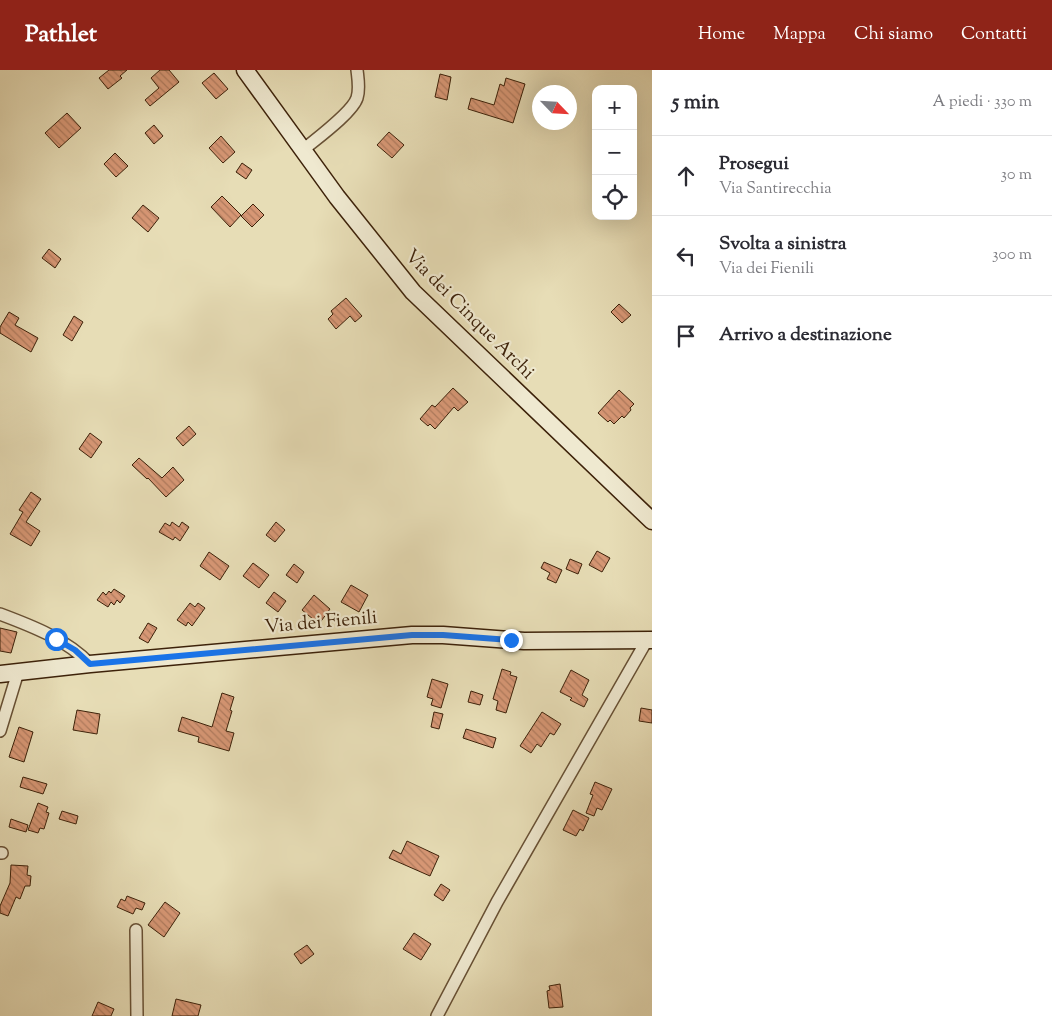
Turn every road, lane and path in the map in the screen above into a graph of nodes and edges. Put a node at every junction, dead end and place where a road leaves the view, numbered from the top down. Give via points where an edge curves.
1 (245, 70) edge
2 (357, 70) edge
3 (303, 150) junction
4 (652, 521) edge
5 (0, 614) edge
6 (650, 640) edge
7 (90, 664) junction
8 (18, 672) junction
9 (0, 674) edge
10 (0, 731) edge
11 (136, 930) dead end
12 (137, 1016) edge
13 (437, 1016) edge

1 - 3 street, Via dei Cinque Archi
2 - 3 street via 359,91 355,103
3 - 4 street, Via dei Cinque Archi via 413,292
5 - 7 street via 61,641
6 - 7 street, Via dei Fienili via 533,641 420,635
6 - 13 street, Via dei Fienili via 509,880
7 - 8 street, Via dei Fienili
8 - 9 street, Via dei Fienili
8 - 10 street
11 - 12 street

